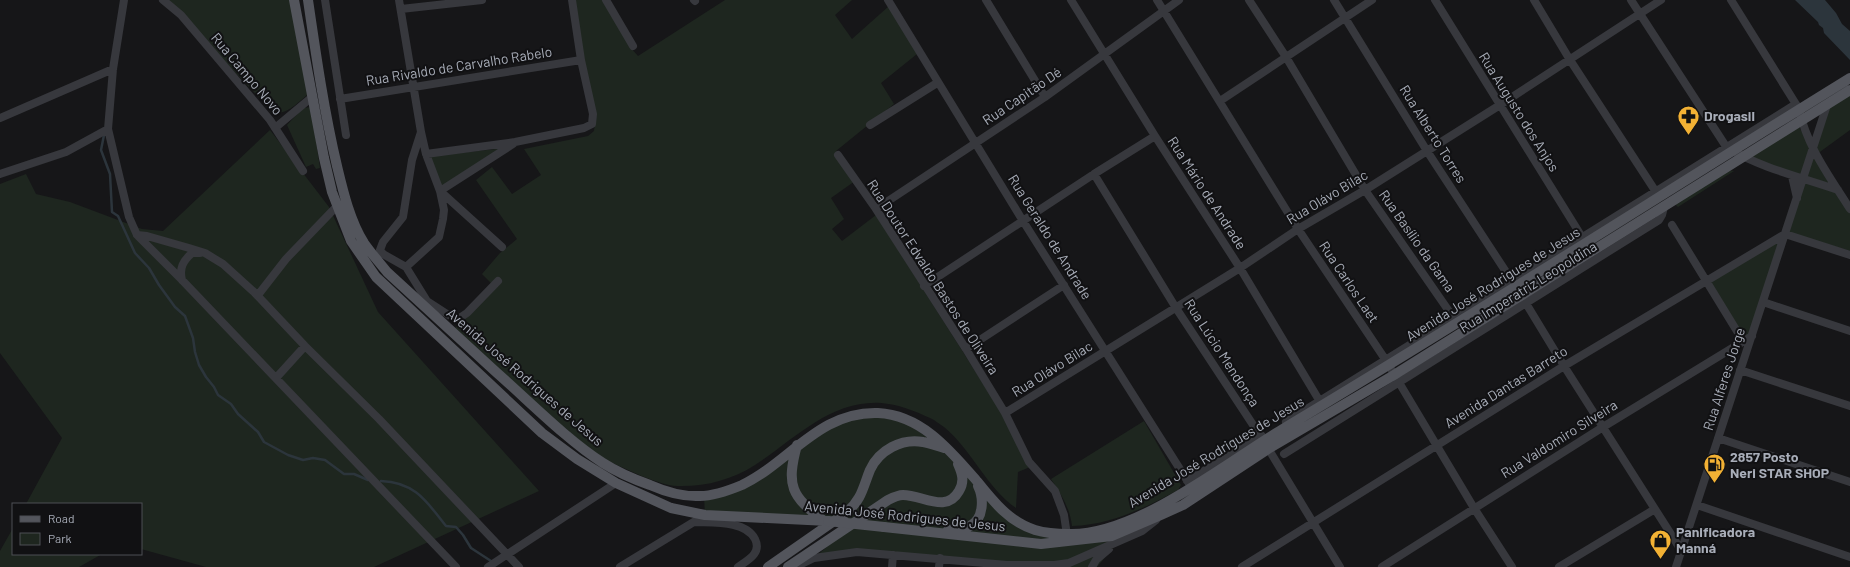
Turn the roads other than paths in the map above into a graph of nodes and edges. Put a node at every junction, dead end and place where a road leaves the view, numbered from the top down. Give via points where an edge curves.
1 (124, 0) edge
2 (163, 0) edge
3 (294, 0) edge
4 (308, 0) edge
5 (324, 0) edge
6 (399, 0) edge
7 (482, 0) edge
8 (572, 0) edge
9 (606, 0) edge
10 (888, 0) edge
11 (986, 0) edge
12 (1072, 0) edge
13 (1157, 0) edge
14 (1179, 0) edge
15 (1249, 0) edge
16 (1334, 0) edge
17 (1372, 0) edge
18 (1435, 0) edge
19 (1534, 0) edge
20 (1631, 0) edge
21 (1661, 0) edge
22 (1731, 0) edge
23 (401, 9) junction
24 (1164, 10) junction
25 (1639, 13) junction
26 (1345, 18) junction
27 (633, 46) dead end
28 (1106, 54) junction
29 (1286, 57) junction
30 (581, 60) junction
31 (1570, 60) junction
32 (113, 69) junction
33 (1850, 78) edge
34 (937, 83) junction
35 (412, 86) junction
36 (1843, 91) edge
37 (312, 97) junction
38 (340, 98) junction
39 (1045, 98) junction
40 (1220, 101) junction
41 (1500, 105) junction
42 (1827, 105) junction
43 (1797, 107) junction
44 (0, 118) edge
45 (1802, 122) junction
46 (870, 124) dead end
47 (275, 128) junction
48 (108, 129) junction
49 (421, 132) junction
50 (346, 135) dead end
51 (1155, 136) junction
52 (515, 142) junction
53 (976, 143) junction
54 (1730, 150) junction
55 (1813, 150) junction
56 (1427, 151) junction
57 (426, 154) junction
58 (838, 155) dead end
59 (1743, 157) junction
60 (303, 171) dead end
61 (0, 174) edge
62 (1094, 174) junction
63 (1792, 176) junction
64 (1804, 178) junction
65 (440, 190) junction
66 (1365, 190) junction
67 (1838, 190) junction
68 (1656, 192) junction
69 (1797, 198) junction
70 (337, 206) junction
71 (876, 209) junction
72 (1850, 209) edge
73 (1023, 221) junction
74 (1672, 225) dead end
75 (1298, 229) junction
76 (1786, 234) junction
77 (137, 235) junction
78 (1582, 236) junction
79 (502, 247) dead end
80 (205, 253) junction
81 (1850, 255) edge
82 (406, 266) junction
83 (1240, 268) junction
84 (182, 280) junction
85 (498, 281) dead end
86 (1512, 281) junction
87 (1706, 281) junction
88 (1064, 285) junction
89 (924, 286) junction
90 (258, 295) junction
91 (1524, 300) junction
92 (1763, 302) junction
93 (426, 304) junction
94 (1176, 308) junction
95 (1453, 317) junction
96 (1850, 332) edge
97 (1752, 336) junction
98 (1743, 342) junction
99 (305, 346) junction
100 (966, 349) junction
101 (1105, 351) junction
102 (1387, 362) junction
103 (1564, 366) junction
104 (1740, 370) junction
105 (276, 378) junction
106 (1396, 379) junction
107 (1319, 400) junction
108 (1850, 406) edge
109 (1005, 414) junction
110 (1603, 427) junction
111 (1718, 438) junction
112 (1264, 442) junction
113 (797, 445) junction
114 (1436, 446) junction
115 (951, 452) junction
116 (1284, 454) dead end
117 (973, 476) junction
118 (1850, 482) edge
119 (616, 483) junction
120 (1189, 484) junction
121 (1697, 505) junction
122 (1474, 508) junction
123 (1655, 509) junction
124 (705, 515) junction
125 (1161, 515) junction
126 (826, 521) junction
127 (694, 522) junction
128 (1313, 523) junction
129 (934, 532) junction
130 (1067, 535) junction
131 (1119, 541) junction
132 (1681, 550) junction
133 (508, 554) junction
134 (893, 555) junction
135 (1850, 557) edge
136 (940, 563) edge
137 (1011, 566) edge
138 (456, 567) edge
139 (488, 567) edge
140 (519, 567) edge
141 (620, 567) edge
142 (738, 567) edge
143 (768, 567) edge
144 (788, 567) edge
145 (795, 567) edge
146 (892, 567) edge
147 (1092, 567) edge
148 (1242, 567) edge
149 (1340, 567) edge
150 (1382, 567) edge
151 (1512, 567) edge
152 (1559, 567) edge
153 (1676, 567) edge

1 - 32 street
2 - 47 street, Rua Campo Novo via 181,15
3 - 37 main road, Avenida José Rodrigues de Jesus
4 - 93 main road, Avenida José Rodrigues de Jesus via 334,153 353,219 364,242 387,272
5 - 38 street
6 - 23 street
7 - 23 street
8 - 30 street
9 - 27 street
10 - 34 street, Rua Geraldo de Andrade
11 - 39 street
12 - 28 street, Rua Mário de Andrade
13 - 24 street, Rua Carlos Laet
14 - 24 street, Rua Capitão Dé
15 - 29 street, Rua Basílio da Gama
16 - 26 street, Rua Alberto Torres
17 - 26 street
18 - 41 street, Rua Augusto dos Anjos
19 - 31 street
20 - 25 street
21 - 25 street, Rua Olávo Bilac
22 - 43 street
23 - 35 street
24 - 28 street, Rua Capitão Dé
24 - 40 street, Rua Carlos Laet
25 - 31 street, Rua Olávo Bilac
25 - 54 street
26 - 29 street
26 - 56 street, Rua Alberto Torres
28 - 39 street, Rua Capitão Dé
28 - 51 street, Rua Mário de Andrade
29 - 40 street
29 - 66 street, Rua Basílio da Gama
30 - 35 street, Rua Rivaldo de Carvalho Rabelo
30 - 52 street via 593,114 592,124 584,128
31 - 41 street, Rua Olávo Bilac
31 - 68 street
32 - 44 street
32 - 48 street
33 - 36 main road, Avenida José Rodrigues de Jesus
34 - 46 street
34 - 53 street, Rua Geraldo de Andrade
35 - 38 street, Rua Rivaldo de Carvalho Rabelo
35 - 49 street
36 - 42 main road, Avenida José Rodrigues de Jesus
36 - 43 main road, Avenida José Rodrigues de Jesus
37 - 47 street
37 - 70 main road, Avenida José Rodrigues de Jesus
38 - 50 street
39 - 53 street, Rua Capitão Dé
40 - 75 street, Rua Carlos Laet
41 - 56 street, Rua Olávo Bilac
41 - 78 street, Rua Augusto dos Anjos
42 - 45 main road, Avenida José Rodrigues de Jesus
42 - 55 street, Rua Alferes Jorge
43 - 45 street
43 - 54 main road, Avenida José Rodrigues de Jesus
45 - 55 street
45 - 59 main road, Avenida José Rodrigues de Jesus
47 - 60 street, Rua Campo Novo
48 - 61 street via 66,152
48 - 77 street via 129,217
49 - 57 street
49 - 82 street via 412,160 403,216 380,250
51 - 62 street
51 - 83 street, Rua Mário de Andrade
52 - 57 street
52 - 65 street
53 - 71 street, Rua Capitão Dé
53 - 73 street, Rua Geraldo de Andrade
54 - 59 street
54 - 68 street, Avenida José Rodrigues de Jesus
54 - 102 main road, Avenida José Rodrigues de Jesus
55 - 64 street, Rua Alferes Jorge
55 - 67 street
56 - 66 street, Rua Olávo Bilac
56 - 86 street, Rua Alberto Torres
57 - 65 street
58 - 71 street, Rua Doutor Edvaldo Bastos de Oliveira
59 - 63 street
59 - 91 main road, Avenida José Rodrigues de Jesus
62 - 73 street
62 - 94 street, Rua Lúcio Mendonça
63 - 64 street
63 - 69 street, Rua Alferes Jorge
64 - 67 street
64 - 69 street, Rua Alferes Jorge
65 - 79 street
65 - 82 street via 444,210 439,237
66 - 75 street, Rua Olávo Bilac
66 - 95 street, Rua Basílio da Gama
67 - 72 street
68 - 78 street, Avenida José Rodrigues de Jesus
69 - 76 street, Rua Alferes Jorge
70 - 90 street via 286,259
70 - 119 main road, Avenida José Rodrigues de Jesus via 351,241 376,277 542,433
71 - 89 street, Rua Doutor Edvaldo Bastos de Oliveira
73 - 88 street, Rua Geraldo de Andrade
73 - 89 street
74 - 87 street
75 - 83 street, Rua Olávo Bilac
75 - 102 street, Rua Carlos Laet
76 - 81 street
76 - 87 street, Avenida Dantas Barreto
76 - 92 street, Rua Alferes Jorge
77 - 80 street
77 - 84 street
78 - 86 street, Avenida José Rodrigues de Jesus
80 - 84 street via 192,253 185,258 180,272
80 - 90 street via 223,264
82 - 93 street
83 - 94 street, Rua Olávo Bilac
83 - 107 street, Rua Mário de Andrade
84 - 105 street
85 - 93 street via 462,318
86 - 95 street, Avenida José Rodrigues de Jesus
87 - 98 street
87 - 103 street, Avenida Dantas Barreto
88 - 100 street
88 - 101 street, Rua Geraldo de Andrade
89 - 100 street, Rua Doutor Edvaldo Bastos de Oliveira
90 - 99 street
91 - 103 street
91 - 106 main road, Avenida José Rodrigues de Jesus
92 - 96 street
92 - 97 street, Rua Alferes Jorge
93 - 113 main road, Avenida José Rodrigues de Jesus via 585,450 624,474 664,491 698,497 722,492 744,484
94 - 101 street, Rua Olávo Bilac
94 - 112 street, Rua Lúcio Mendonça
95 - 102 street, Avenida José Rodrigues de Jesus
97 - 98 street, Rua Valdomiro Silveira
97 - 104 street, Rua Alferes Jorge
98 - 110 street, Rua Valdomiro Silveira
99 - 105 street
99 - 133 street
100 - 109 street, Rua Doutor Edvaldo Bastos de Oliveira
101 - 109 street, Rua Olávo Bilac
101 - 120 street, Rua Geraldo de Andrade
102 - 106 street, Rua Carlos Laet
102 - 107 street, Avenida José Rodrigues de Jesus
102 - 112 main road, Avenida José Rodrigues de Jesus
103 - 110 street
103 - 114 street, Avenida Dantas Barreto
104 - 108 street
104 - 111 street, Rua Alferes Jorge
105 - 138 street
106 - 112 main road, Avenida José Rodrigues de Jesus
106 - 114 street, Rua Carlos Laet
106 - 116 street, Avenida José Rodrigues de Jesus
107 - 112 street, Avenida José Rodrigues de Jesus
109 - 130 street, Rua Doutor Edvaldo Bastos de Oliveira via 1029,462 1055,491 1064,515
110 - 122 street, Rua Valdomiro Silveira
110 - 123 street
111 - 118 street
111 - 121 street, Rua Alferes Jorge
112 - 120 main road, Avenida José Rodrigues de Jesus
112 - 125 main road, Avenida José Rodrigues de Jesus via 1183,505
112 - 128 street, Rua Lúcio Mendonça
113 - 115 main road, Avenida José Rodrigues de Jesus via 838,420 875,413 894,415 914,422
113 - 126 main road via 791,466 791,480 796,497
114 - 122 street, Rua Carlos Laet
114 - 128 street, Avenida Dantas Barreto
115 - 117 main road, Avenida José Rodrigues de Jesus
115 - 143 main road via 922,441 906,442 889,448 871,469 856,504
115 - 144 main road via 963,478 955,498 946,503 901,495 882,503
117 - 129 main road via 982,500 978,518 970,526
117 - 130 main road, Avenida José Rodrigues de Jesus via 1000,508 1016,521 1034,530
119 - 124 main road, Avenida José Rodrigues de Jesus via 671,508
119 - 133 street
120 - 130 main road, Avenida José Rodrigues de Jesus via 1158,507 1110,528 1086,534
121 - 132 street, Rua Alferes Jorge
121 - 135 street
122 - 150 street, Rua Valdomiro Silveira
122 - 151 street, Rua Carlos Laet
123 - 132 street
123 - 152 street
124 - 126 main road, Avenida José Rodrigues de Jesus
124 - 127 street
125 - 129 main road, Avenida José Rodrigues de Jesus via 1112,536 1041,544
125 - 131 street via 1142,531
126 - 129 main road, Avenida José Rodrigues de Jesus, bridge
127 - 141 street
127 - 142 street via 739,527 753,536 757,543 756,551
128 - 148 street, Avenida Dantas Barreto
128 - 149 street, Rua Lúcio Mendonça
131 - 137 street via 1069,563
131 - 147 street via 1096,560
132 - 153 street, Rua Alferes Jorge
133 - 139 street
133 - 140 street
134 - 136 street
134 - 145 street via 857,552 840,554 814,558
134 - 146 street
136 - 137 street

